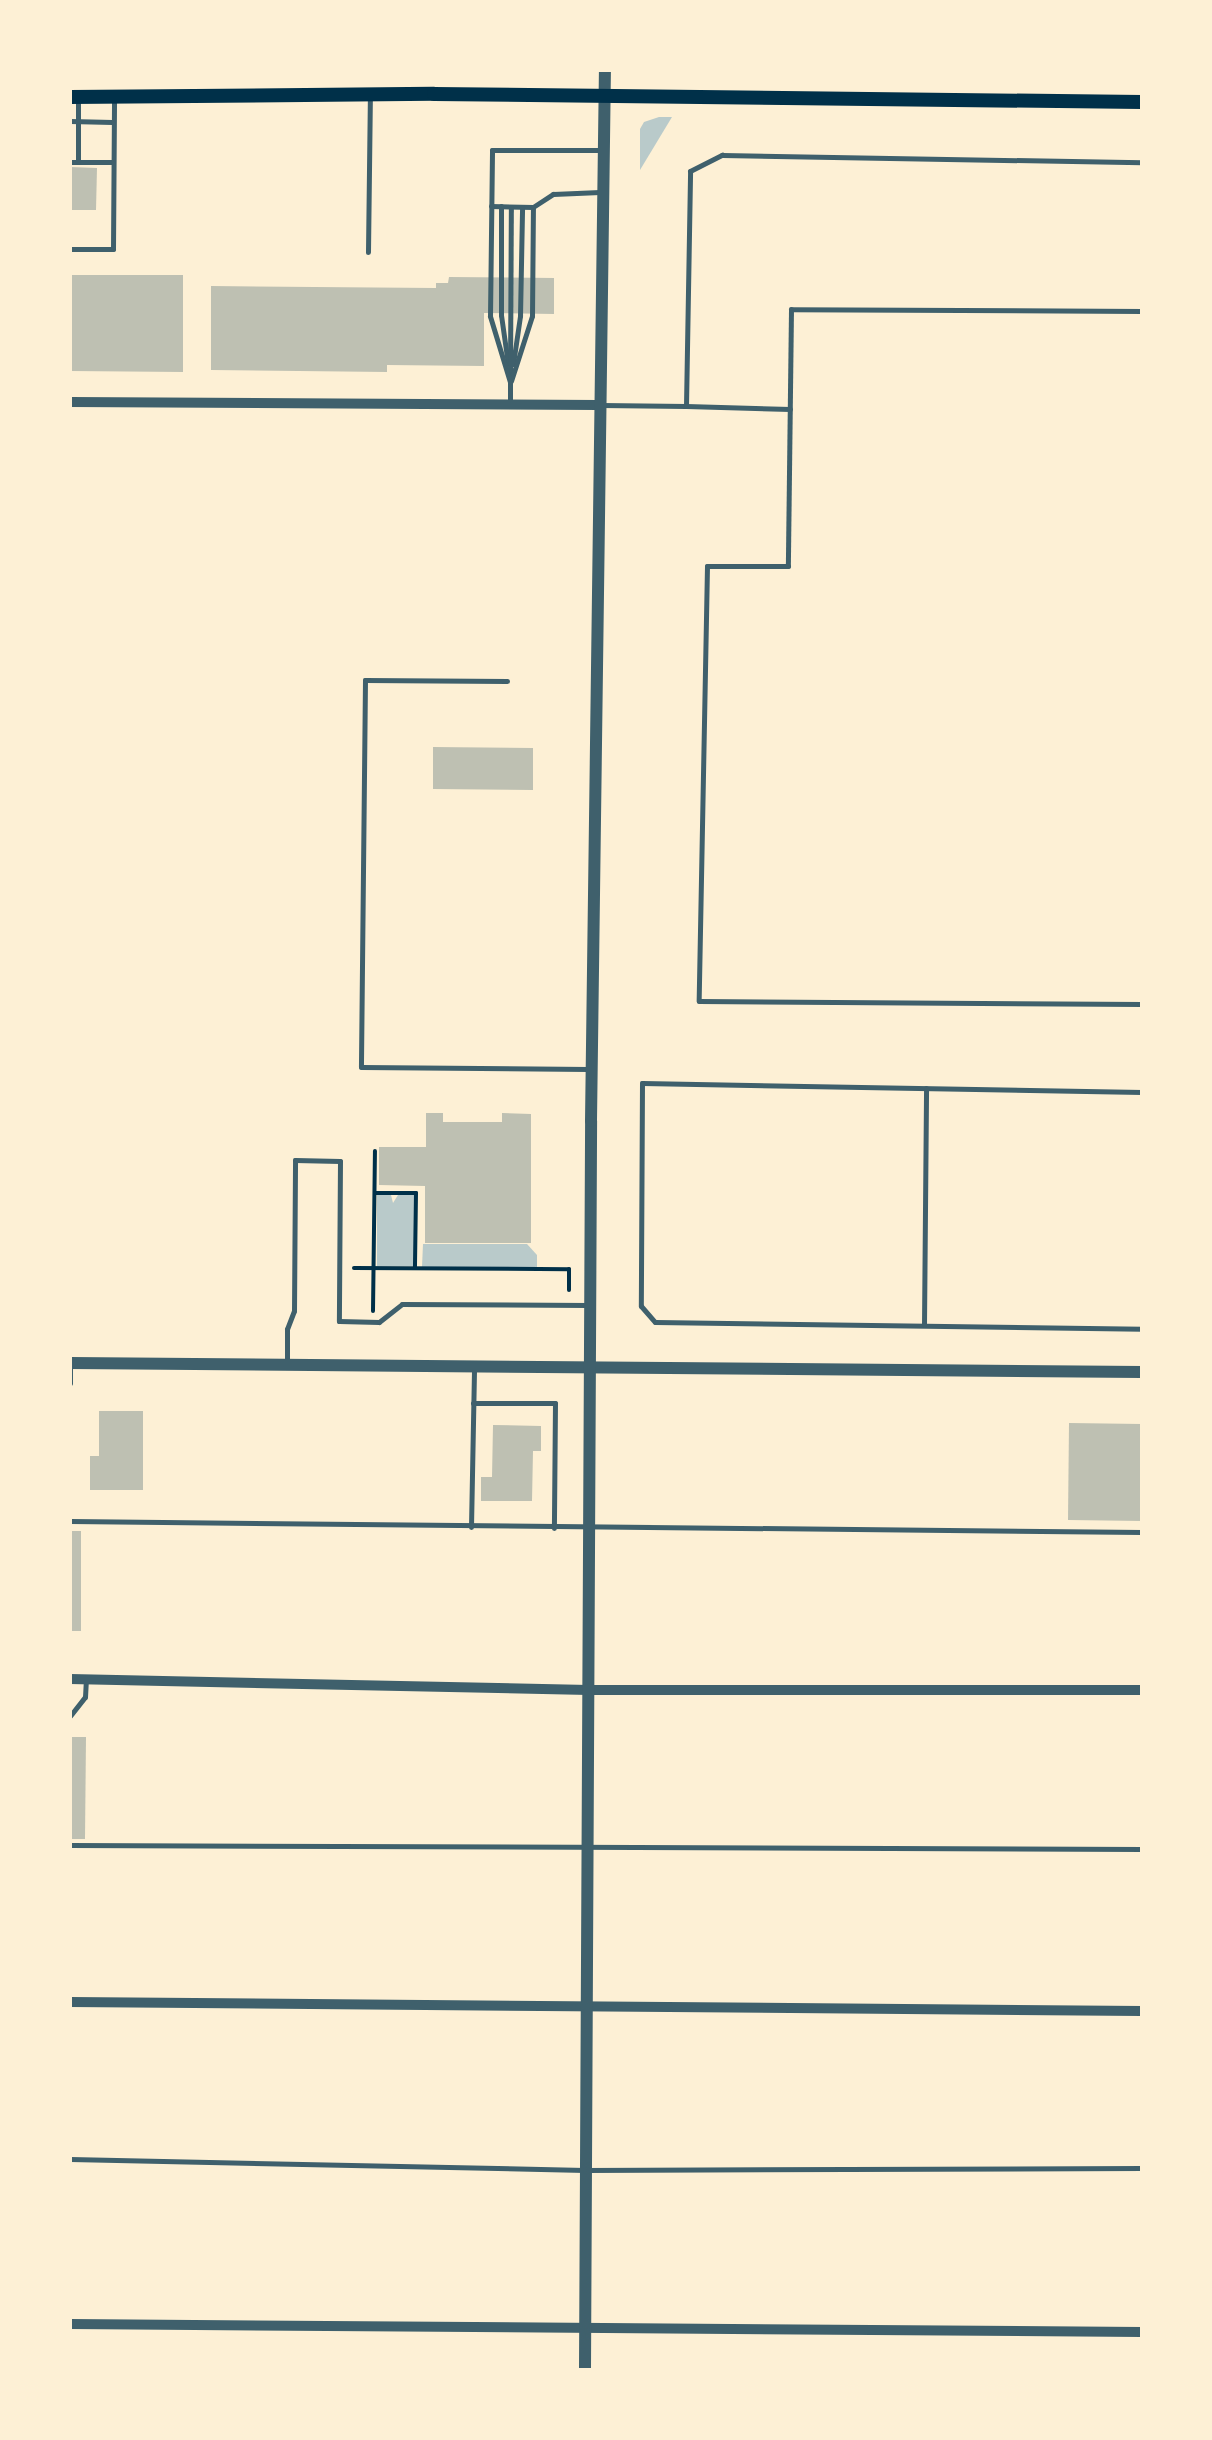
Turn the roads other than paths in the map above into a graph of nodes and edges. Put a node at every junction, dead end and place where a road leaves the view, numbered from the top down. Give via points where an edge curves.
1 (605, 70) edge
2 (370, 95) junction
3 (74, 97) edge
4 (114, 97) junction
5 (605, 99) junction
6 (1142, 102) edge
7 (74, 121) edge
8 (113, 122) junction
9 (605, 150) junction
10 (74, 162) edge
11 (113, 162) junction
12 (1142, 162) edge
13 (603, 192) junction
14 (491, 206) junction
15 (501, 206) junction
16 (511, 206) junction
17 (522, 207) junction
18 (533, 207) junction
19 (70, 248) edge
20 (368, 252) dead end
21 (1142, 311) edge
22 (510, 382) junction
23 (70, 402) edge
24 (510, 405) junction
25 (598, 405) junction
26 (686, 406) junction
27 (790, 408) junction
28 (507, 681) dead end
29 (1142, 1004) edge
30 (591, 1069) junction
31 (926, 1088) junction
32 (1142, 1092) edge
33 (590, 1305) junction
34 (924, 1326) junction
35 (1142, 1329) edge
36 (70, 1363) edge
37 (286, 1364) junction
38 (474, 1368) junction
39 (590, 1370) junction
40 (1142, 1372) edge
41 (70, 1383) edge
42 (473, 1403) junction
43 (70, 1522) edge
44 (471, 1527) junction
45 (554, 1528) junction
46 (590, 1529) junction
47 (1142, 1532) edge
48 (70, 1680) edge
49 (86, 1680) junction
50 (588, 1690) junction
51 (1142, 1690) edge
52 (70, 1716) edge
53 (70, 1845) edge
54 (587, 1848) junction
55 (1142, 1849) edge
56 (70, 2002) edge
57 (586, 2009) junction
58 (1142, 2010) edge
59 (70, 2159) edge
60 (1142, 2168) edge
61 (585, 2170) junction
62 (70, 2324) edge
63 (585, 2330) junction
64 (1142, 2332) edge
65 (585, 2370) edge

1 - 5 street
2 - 4 main road
2 - 5 main road
2 - 20 lane
3 - 4 main road
3 - 7 lane
4 - 8 lane
5 - 6 main road
5 - 9 street
7 - 8 lane
7 - 10 lane
8 - 11 lane
9 - 13 street
9 - 14 lane via 492,150
10 - 11 lane
11 - 19 lane via 113,249
12 - 26 lane via 722,155 690,170
13 - 18 lane via 553,194
13 - 25 street
14 - 15 lane
14 - 22 lane via 490,316
15 - 16 lane
15 - 22 lane via 501,315
16 - 17 lane
16 - 22 lane
17 - 18 lane
17 - 22 lane via 520,316
18 - 22 lane via 532,316
21 - 27 lane via 791,309
22 - 24 lane
23 - 24 street
24 - 25 street
25 - 26 lane
25 - 30 street
26 - 27 lane
27 - 29 lane via 788,566 707,566 698,1001
28 - 30 lane via 365,680 361,1067
30 - 33 street
31 - 32 lane
31 - 34 lane
31 - 34 lane via 642,1083 640,1306 655,1322
33 - 37 lane via 402,1304 380,1322 339,1321 340,1161 295,1160 294,1311
33 - 39 street
34 - 35 lane
36 - 37 street
36 - 41 lane
37 - 38 street
38 - 39 street
38 - 42 lane
39 - 40 street
39 - 46 street
42 - 44 lane
42 - 45 lane via 555,1403
43 - 44 lane
44 - 45 lane
45 - 46 lane
46 - 47 lane
46 - 50 street
48 - 49 street
49 - 50 street
49 - 52 lane via 85,1697
50 - 51 street
50 - 54 street
53 - 54 lane
54 - 55 lane
54 - 57 street
56 - 57 street
57 - 58 street
57 - 61 street
59 - 61 lane
60 - 61 lane
61 - 63 street
62 - 63 street
63 - 64 street
63 - 65 street

